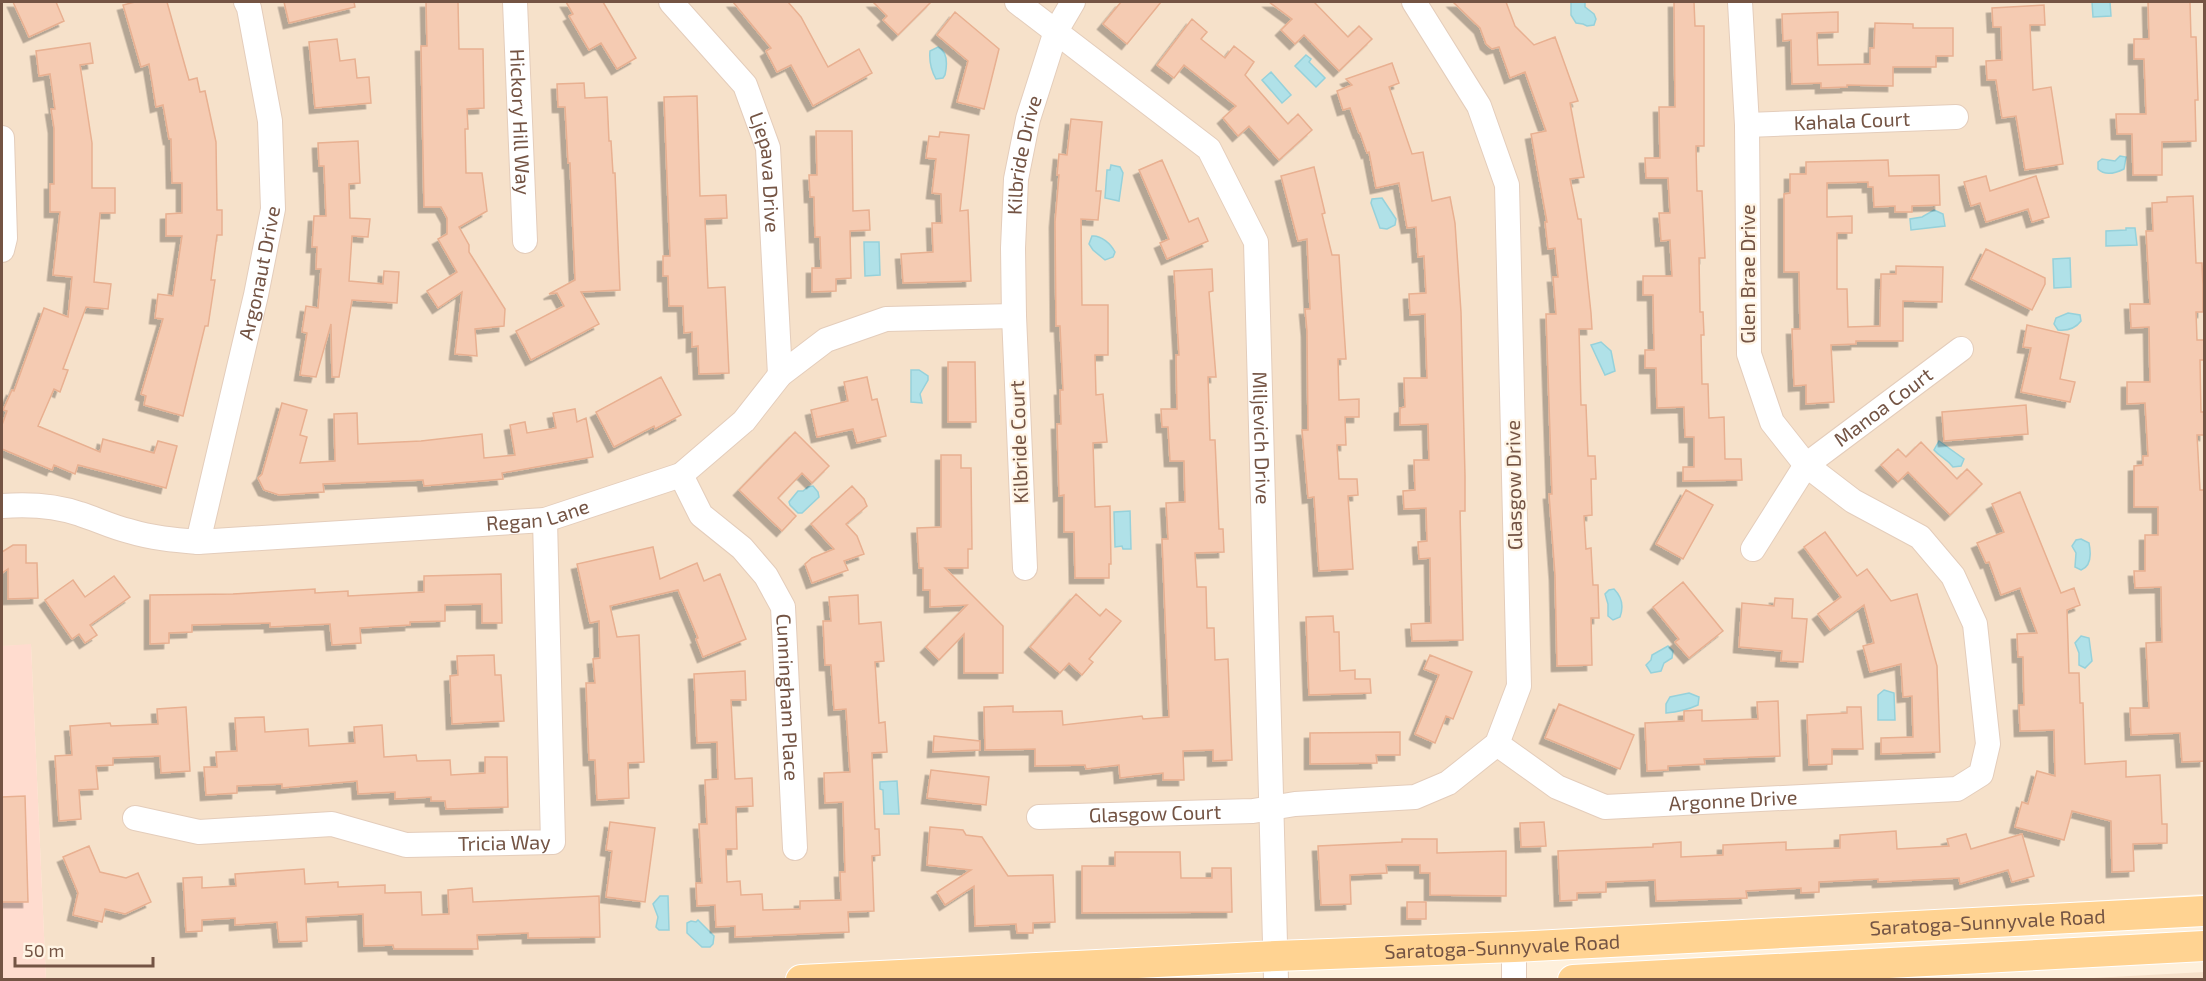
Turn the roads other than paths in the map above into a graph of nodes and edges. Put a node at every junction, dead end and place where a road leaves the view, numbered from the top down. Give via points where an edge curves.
1 (246, 2) edge
2 (515, 2) edge
3 (670, 2) edge
4 (1017, 2) edge
5 (1073, 2) edge
6 (1417, 2) edge
7 (1740, 2) edge
8 (1056, 31) junction
9 (1956, 117) dead end
10 (1747, 125) junction
11 (2, 138) edge
12 (525, 241) dead end
13 (2, 250) edge
14 (1014, 316) junction
15 (1961, 349) dead end
16 (780, 375) junction
17 (1806, 465) junction
18 (681, 475) junction
19 (2, 506) edge
20 (545, 520) junction
21 (198, 542) junction
22 (1753, 549) dead end
23 (1025, 568) dead end
24 (1497, 744) junction
25 (1981, 774) joint
26 (1271, 809) junction
27 (135, 818) dead end
28 (1039, 818) dead end
29 (795, 848) dead end
30 (2205, 911) edge
31 (2205, 946) edge
32 (1514, 947) junction
33 (1276, 968) edge
34 (801, 980) edge
35 (1514, 980) edge
36 (1573, 980) edge

1 - 21 street, Argonaut Drive via 270,121 273,209
2 - 12 street, Hickory Hill Way
3 - 16 street, Ljepava Drive via 745,85 768,148
4 - 8 street, Miljevich Drive
5 - 8 street, Kilbride Drive
6 - 24 street, Glasgow Drive via 1479,106 1507,184 1519,686
7 - 10 street, Glen Brae Drive
8 - 14 street, Kilbride Drive via 1028,119 1016,179
8 - 26 street, Miljevich Drive via 1209,149 1257,242
9 - 10 street, Kahala Court
10 - 17 street, Glen Brae Drive via 1749,354 1773,422
11 - 13 street
14 - 16 street, Regan Lane via 886,319 826,340
14 - 23 street, Kilbride Court
15 - 17 street, Manoa Court
16 - 18 street, Regan Lane via 744,422
17 - 22 street
17 - 25 street, Glen Brae Drive via 1853,501 1920,537 1953,576 1975,624 1988,744
18 - 20 street, Regan Lane
18 - 29 street, Cunningham Place via 701,515 742,548 766,576 783,607
19 - 21 street, Regan Lane via 50,506 127,531 164,540
20 - 21 street, Regan Lane
20 - 27 street, Tricia Way via 554,842 406,845 332,824 199,832
24 - 25 street, Argonne Drive via 1557,787 1605,807 1957,789
24 - 26 street via 1448,783 1415,797
26 - 28 street, Glasgow Court
26 - 33 street, Miljevich Drive
30 - 32 main road, Saratoga-Sunnyvale Road
31 - 36 main road, Saratoga-Sunnyvale Road
32 - 33 main road, Saratoga-Sunnyvale Road
32 - 35 street
33 - 34 main road, Saratoga-Sunnyvale Road

